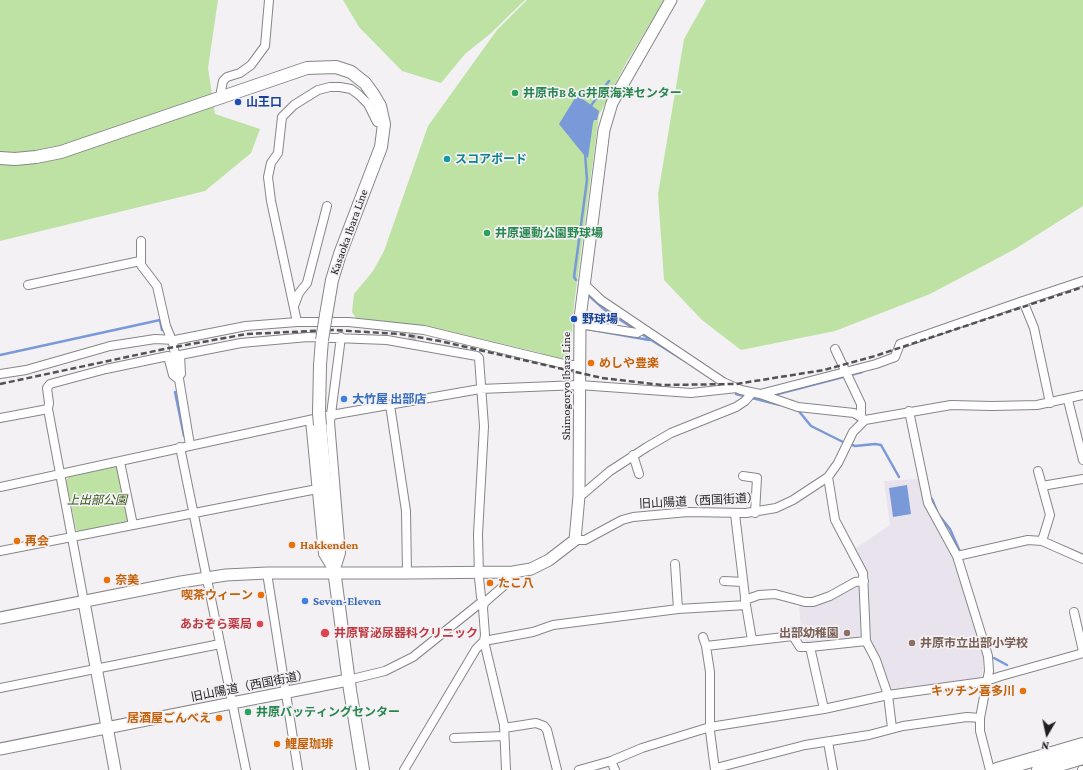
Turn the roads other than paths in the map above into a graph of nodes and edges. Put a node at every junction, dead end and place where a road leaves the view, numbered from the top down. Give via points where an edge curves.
1 (269, 0) edge
2 (671, 0) edge
3 (223, 97) junction
4 (384, 124) junction
5 (0, 158) edge
6 (327, 206) dead end
7 (141, 241) dead end
8 (140, 261) junction
9 (1083, 281) edge
10 (583, 283) junction
11 (28, 285) dead end
12 (1023, 301) junction
13 (294, 307) junction
14 (297, 322) junction
15 (580, 324) junction
16 (641, 331) junction
17 (341, 338) junction
18 (171, 340) junction
19 (835, 349) dead end
20 (578, 365) junction
21 (846, 373) junction
22 (0, 374) edge
23 (177, 378) junction
24 (579, 385) junction
25 (737, 388) junction
26 (480, 389) junction
27 (752, 395) junction
28 (1083, 395) edge
29 (1068, 400) junction
30 (1050, 403) junction
31 (390, 405) junction
32 (48, 409) junction
33 (909, 412) junction
34 (0, 418) edge
35 (320, 418) junction
36 (863, 418) junction
37 (190, 445) junction
38 (180, 447) junction
39 (633, 455) junction
40 (1083, 460) edge
41 (120, 462) junction
42 (1038, 471) dead end
43 (61, 474) junction
44 (639, 474) dead end
45 (743, 476) dead end
46 (828, 477) junction
47 (1083, 479) edge
48 (1042, 486) junction
49 (0, 487) edge
50 (317, 489) junction
51 (579, 496) junction
52 (755, 513) junction
53 (193, 514) junction
54 (735, 514) junction
55 (132, 525) junction
56 (72, 537) junction
57 (575, 540) junction
58 (1042, 541) junction
59 (0, 551) edge
60 (957, 556) junction
61 (1083, 559) edge
62 (675, 564) dead end
63 (479, 572) junction
64 (513, 572) junction
65 (267, 573) junction
66 (407, 573) junction
67 (334, 574) junction
68 (206, 578) junction
69 (724, 581) dead end
70 (864, 581) junction
71 (744, 582) junction
72 (84, 602) junction
73 (484, 603) junction
74 (745, 603) junction
75 (678, 609) junction
76 (1074, 612) dead end
77 (0, 618) edge
78 (703, 637) dead end
79 (752, 640) junction
80 (484, 641) junction
81 (866, 641) junction
82 (220, 644) junction
83 (706, 646) junction
84 (810, 647) junction
85 (1083, 652) edge
86 (96, 669) junction
87 (348, 680) junction
88 (988, 681) junction
89 (0, 688) edge
90 (285, 692) junction
91 (888, 695) junction
92 (232, 703) junction
93 (824, 709) junction
94 (980, 718) junction
95 (107, 727) junction
96 (710, 727) junction
97 (892, 728) junction
98 (504, 732) junction
99 (454, 738) dead end
100 (828, 742) junction
101 (1083, 745) edge
102 (0, 749) edge
103 (1083, 757) edge
104 (611, 761) junction
105 (715, 769) edge
106 (114, 770) edge
107 (246, 770) edge
108 (298, 770) edge
109 (363, 770) edge
110 (404, 770) edge
111 (506, 770) edge
112 (558, 770) edge
113 (579, 770) edge
114 (615, 770) edge
115 (833, 770) edge
116 (990, 770) edge
117 (997, 770) edge
118 (1039, 770) edge

1 - 3 street via 265,46 251,65 223,81
2 - 10 street, Shimogoryo Ibara Line via 624,80 607,115
3 - 4 main road, Kasaoka Ibara Line via 307,68 336,67 351,72 365,83 380,106
3 - 5 main road, Kasaoka Ibara Line via 61,152 15,160
4 - 13 street via 377,122 368,104 359,95 351,89 340,87 318,90 294,105 282,117 278,153 271,163 268,177
4 - 35 main road, Kasaoka Ibara Line, bridge via 381,147 332,280 322,340
6 - 13 street via 307,283 299,293
7 - 8 street
8 - 11 street
8 - 18 street via 157,286
9 - 12 street
10 - 15 street, Shimogoryo Ibara Line
10 - 16 street
12 - 21 street via 900,344 897,354 891,359
12 - 30 street via 1034,328
13 - 14 street
14 - 18 street via 246,326
14 - 20 street via 349,322 413,330 455,337 568,365
15 - 16 street
15 - 20 street, Shimogoryo Ibara Line
16 - 25 street
17 - 23 street via 273,340 180,355 180,374
17 - 26 street via 412,343 478,357
17 - 35 street
18 - 22 street via 156,339 110,346 26,370
18 - 23 street
19 - 21 street
20 - 24 street, Shimogoryo Ibara Line
21 - 27 street
21 - 36 street via 861,404
23 - 32 street via 173,375 168,356 106,369 50,384 47,388
23 - 37 street
24 - 25 street via 691,393
24 - 26 street
24 - 51 street, Shimogoryo Ibara Line
25 - 27 street
26 - 31 street
26 - 63 street via 484,426 478,534
27 - 36 street via 817,411 847,412
27 - 39 street via 736,407 671,433
28 - 29 street
29 - 30 street
29 - 40 street
30 - 33 street via 1022,406 950,404
31 - 35 street
31 - 66 street via 406,511
32 - 34 street
32 - 43 street
33 - 36 street
33 - 60 street via 928,503
35 - 37 street
35 - 50 street
35 - 67 main road, Kasaoka Ibara Line
36 - 46 street, 旧山陽道（西国街道）
37 - 38 street
38 - 41 street
38 - 53 street
39 - 44 street
39 - 51 street
41 - 43 street
41 - 55 street
42 - 48 street
43 - 49 street
43 - 56 street
45 - 52 street via 757,478
46 - 52 street, 旧山陽道（西国街道） via 793,500 776,508
46 - 70 street via 835,520 863,573
47 - 48 street
48 - 58 street via 1050,515
50 - 53 street
50 - 67 street via 323,554
51 - 57 street, Shimogoryo Ibara Line
52 - 54 street, 旧山陽道（西国街道）
53 - 55 street
53 - 68 street
54 - 57 street, 旧山陽道（西国街道） via 688,512 633,517 622,520 585,540
54 - 71 street
55 - 56 street
56 - 59 street
56 - 72 street
57 - 64 street via 534,568
58 - 60 street via 1028,540
58 - 61 street
60 - 88 street via 988,656
62 - 75 street
63 - 64 street
63 - 66 street
63 - 73 street via 480,593
64 - 73 street, 旧山陽道（西国街道） via 507,583
65 - 67 street
65 - 68 street
65 - 90 street
66 - 67 street
67 - 87 main road, Kasaoka Ibara Line
68 - 72 street
68 - 82 street
69 - 71 street
70 - 74 street via 855,582 814,602 775,594 759,595
70 - 81 street
71 - 74 street
72 - 77 street
72 - 86 street
73 - 80 street
73 - 87 street, 旧山陽道（西国街道） via 479,604 413,657 385,671
74 - 75 street
74 - 79 street
75 - 80 street via 553,625 533,632
76 - 85 street
78 - 83 street
79 - 83 street
79 - 84 street via 793,636 800,647
80 - 98 street
80 - 110 street via 476,649
81 - 84 street
81 - 91 street via 876,660
82 - 86 street
82 - 92 street
83 - 96 street via 710,672
84 - 93 street
85 - 88 street
86 - 89 street
86 - 95 street
87 - 90 street, 旧山陽道（西国街道）
87 - 109 main road, Kasaoka Ibara Line
88 - 91 street
88 - 94 street
90 - 92 street, 旧山陽道（西国街道）
90 - 108 street
91 - 93 street
91 - 97 street
92 - 95 street, 旧山陽道（西国街道）
92 - 107 street
93 - 96 street
94 - 97 street via 967,717
94 - 116 street via 980,737
95 - 102 street, 旧山陽道（西国街道）
95 - 106 street
96 - 104 street via 642,748
96 - 105 street
97 - 100 street
98 - 99 street
98 - 111 street
98 - 112 street via 536,723 544,726
100 - 105 street via 792,748
100 - 115 street
101 - 117 highway
103 - 118 highway
104 - 113 street
104 - 114 street

